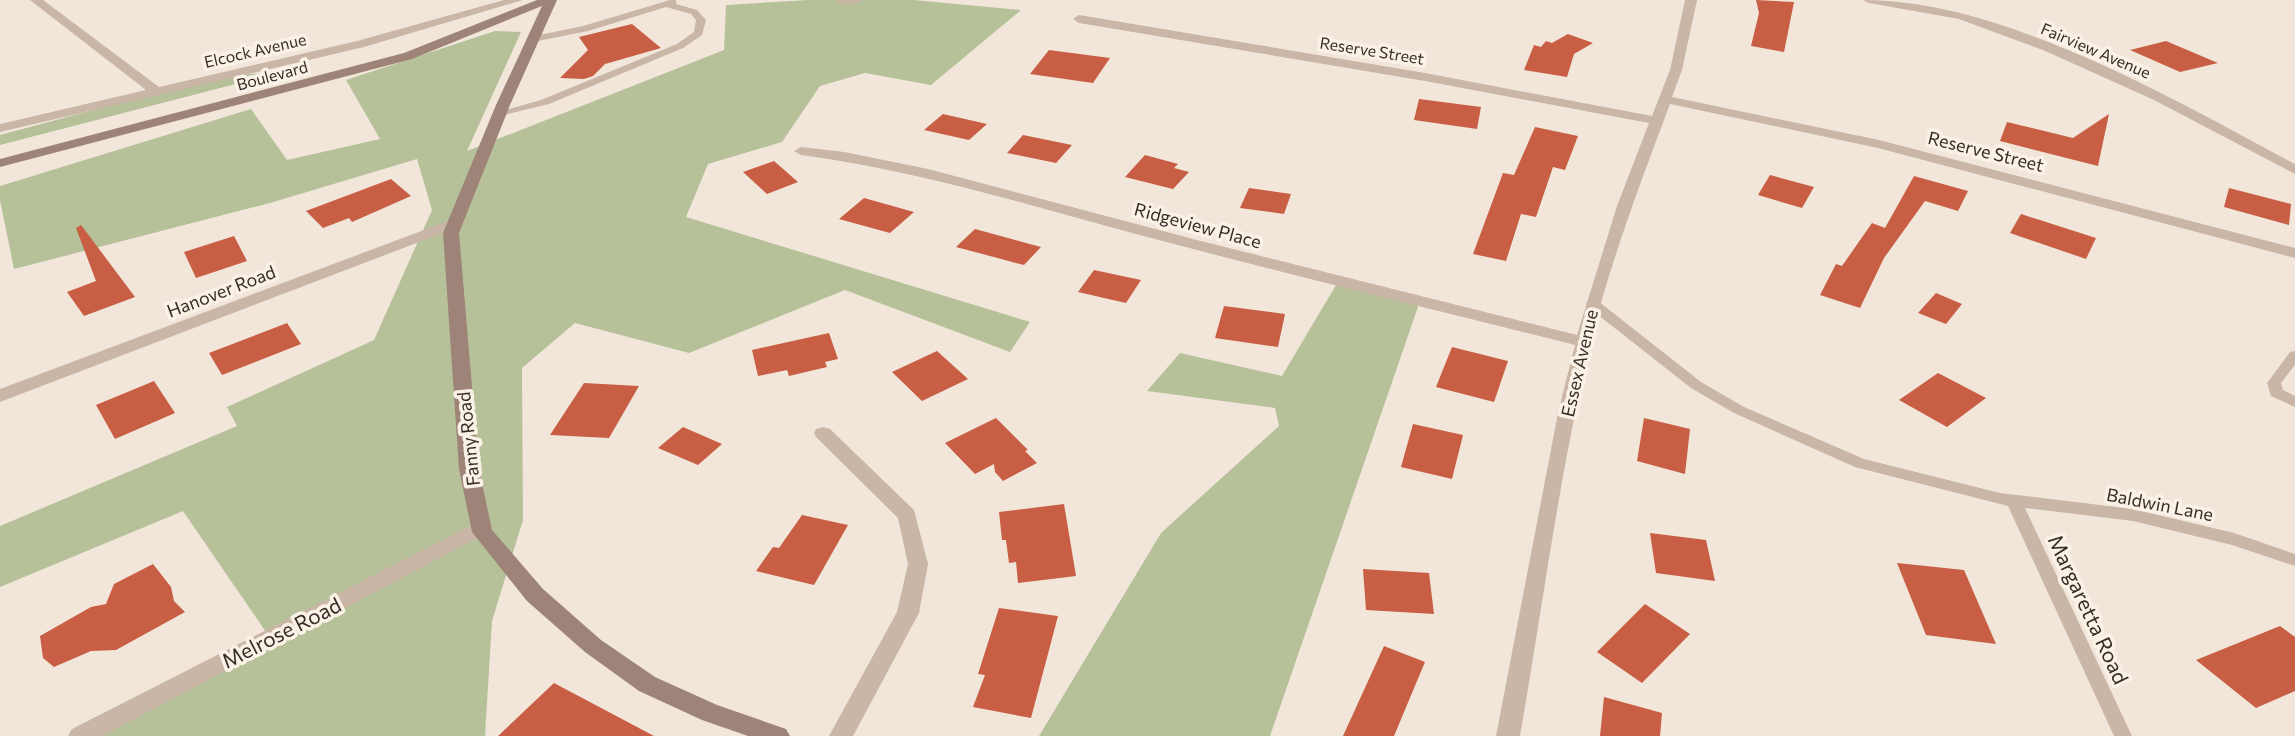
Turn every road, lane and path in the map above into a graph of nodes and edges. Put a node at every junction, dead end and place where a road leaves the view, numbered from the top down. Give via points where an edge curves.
1 (36, 0) edge
2 (517, 0) edge
3 (549, 0) edge
4 (677, 0) edge
5 (841, 0) edge
6 (857, 0) edge
7 (1691, 0) edge
8 (1869, 0) edge
9 (666, 4) junction
10 (1079, 19) dead end
11 (533, 39) junction
12 (156, 91) junction
13 (1665, 99) junction
14 (500, 113) junction
15 (1658, 121) junction
16 (0, 128) edge
17 (801, 151) dead end
18 (0, 163) edge
19 (2295, 170) edge
20 (456, 223) junction
21 (2295, 253) edge
22 (1593, 304) junction
23 (1584, 342) junction
24 (2295, 355) edge
25 (0, 396) edge
26 (2295, 402) edge
27 (823, 433) dead end
28 (2014, 501) junction
29 (482, 527) junction
30 (2295, 560) edge
31 (80, 736) edge
32 (778, 736) edge
33 (841, 736) edge
34 (1508, 736) edge
35 (2123, 736) edge

1 - 12 street
2 - 12 street, Elcock Avenue via 360,44
3 - 11 main road, Fanny Road
3 - 18 main road, Boulevard via 408,56
4 - 9 lane
5 - 6 street
7 - 13 street, Essex Avenue via 1676,71
8 - 19 street, Fairview Avenue via 1961,16 2047,47 2159,97
9 - 11 lane via 585,29
9 - 14 lane via 694,12 701,20 699,33 680,46 545,102
10 - 15 street, Reserve Street
11 - 14 main road, Fanny Road
12 - 16 street, Elcock Avenue
13 - 15 street, Essex Avenue
13 - 21 street, Reserve Street via 1879,144
14 - 20 main road, Fanny Road
15 - 22 street, Essex Avenue via 1624,206
17 - 23 street, Ridgeview Place via 856,157 959,182
20 - 25 street, Hanover Road
20 - 29 main road, Fanny Road via 451,233 469,469
22 - 23 street, Essex Avenue
22 - 28 lane, Baldwin Lane via 1696,385 1798,438 1860,463
23 - 34 street, Essex Avenue
24 - 26 lane via 2274,383 2276,393
27 - 33 street via 907,515 918,564 908,613
28 - 30 lane, Baldwin Lane via 2133,515 2234,539
28 - 35 lane, Margaretta Road
29 - 31 street, Melrose Road
29 - 32 main road, Fanny Road via 535,595 593,646 648,684 710,713

